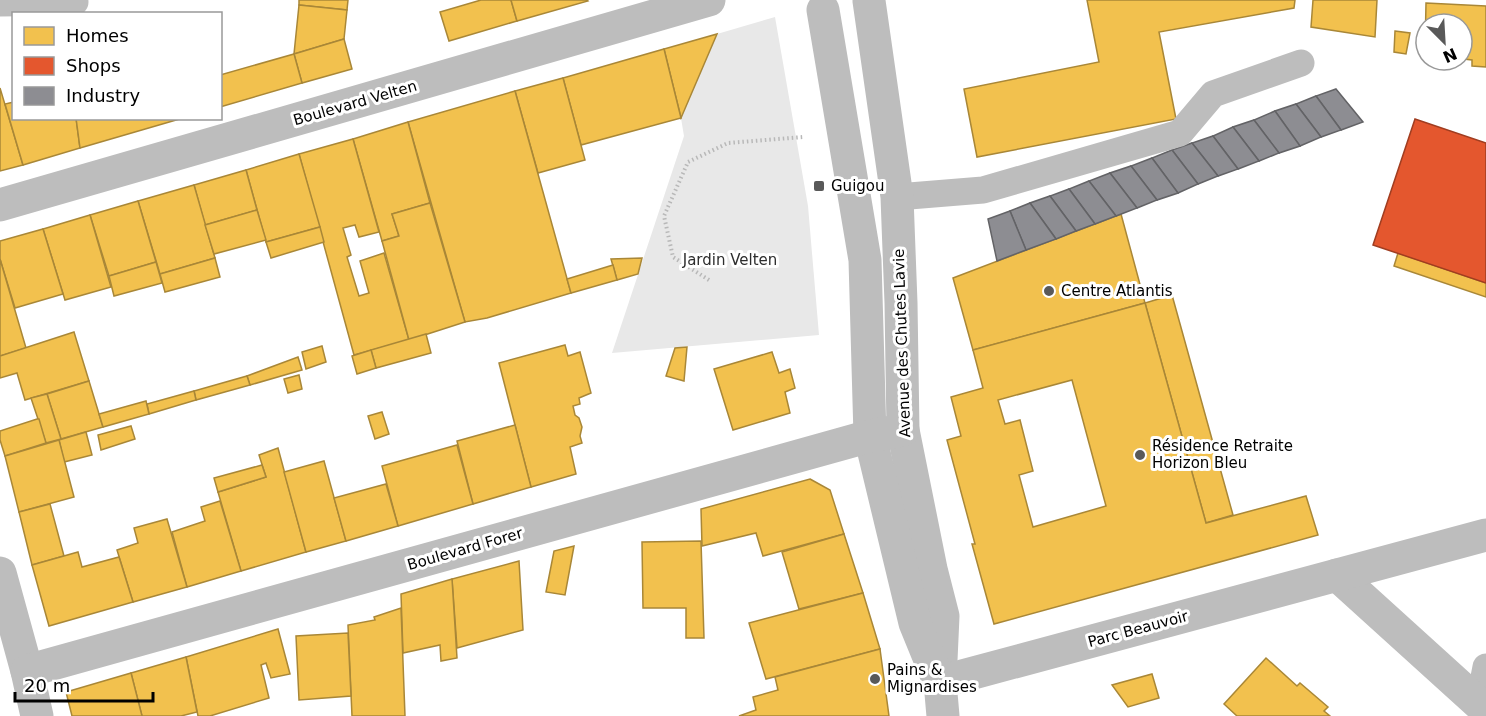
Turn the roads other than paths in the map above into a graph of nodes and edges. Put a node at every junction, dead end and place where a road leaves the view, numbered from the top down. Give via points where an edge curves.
1 (709, 0) edge
2 (869, 0) edge
3 (75, 2) dead end
4 (0, 3) edge
5 (815, 5) edge
6 (1300, 63) dead end
7 (897, 197) junction
8 (0, 205) edge
9 (903, 430) junction
10 (870, 436) junction
11 (1486, 535) edge
12 (0, 573) edge
13 (1337, 575) junction
14 (1486, 667) edge
15 (27, 671) junction
16 (940, 682) junction
17 (1482, 707) edge
18 (37, 716) edge
19 (943, 716) edge

1 - 8 street, Boulevard Velten
2 - 5 street via 855,10 839,12
2 - 7 street, Avenue des Chutes Lavie
3 - 4 lane
5 - 10 street, Avenue des Chutes Lavie via 865,260
6 - 7 lane via 1213,94 1180,134 983,190
7 - 9 street, Avenue des Chutes Lavie
9 - 10 street, Boulevard Forer
9 - 16 street, Avenue des Chutes Lavie via 943,616
10 - 15 street, Boulevard Forer
10 - 16 street, Avenue des Chutes Lavie via 915,623
11 - 13 street, Parc Beauvoir
12 - 15 street
13 - 16 street, Parc Beauvoir
13 - 17 street
14 - 17 lane
15 - 18 street
16 - 19 street, Avenue des Chutes Lavie

